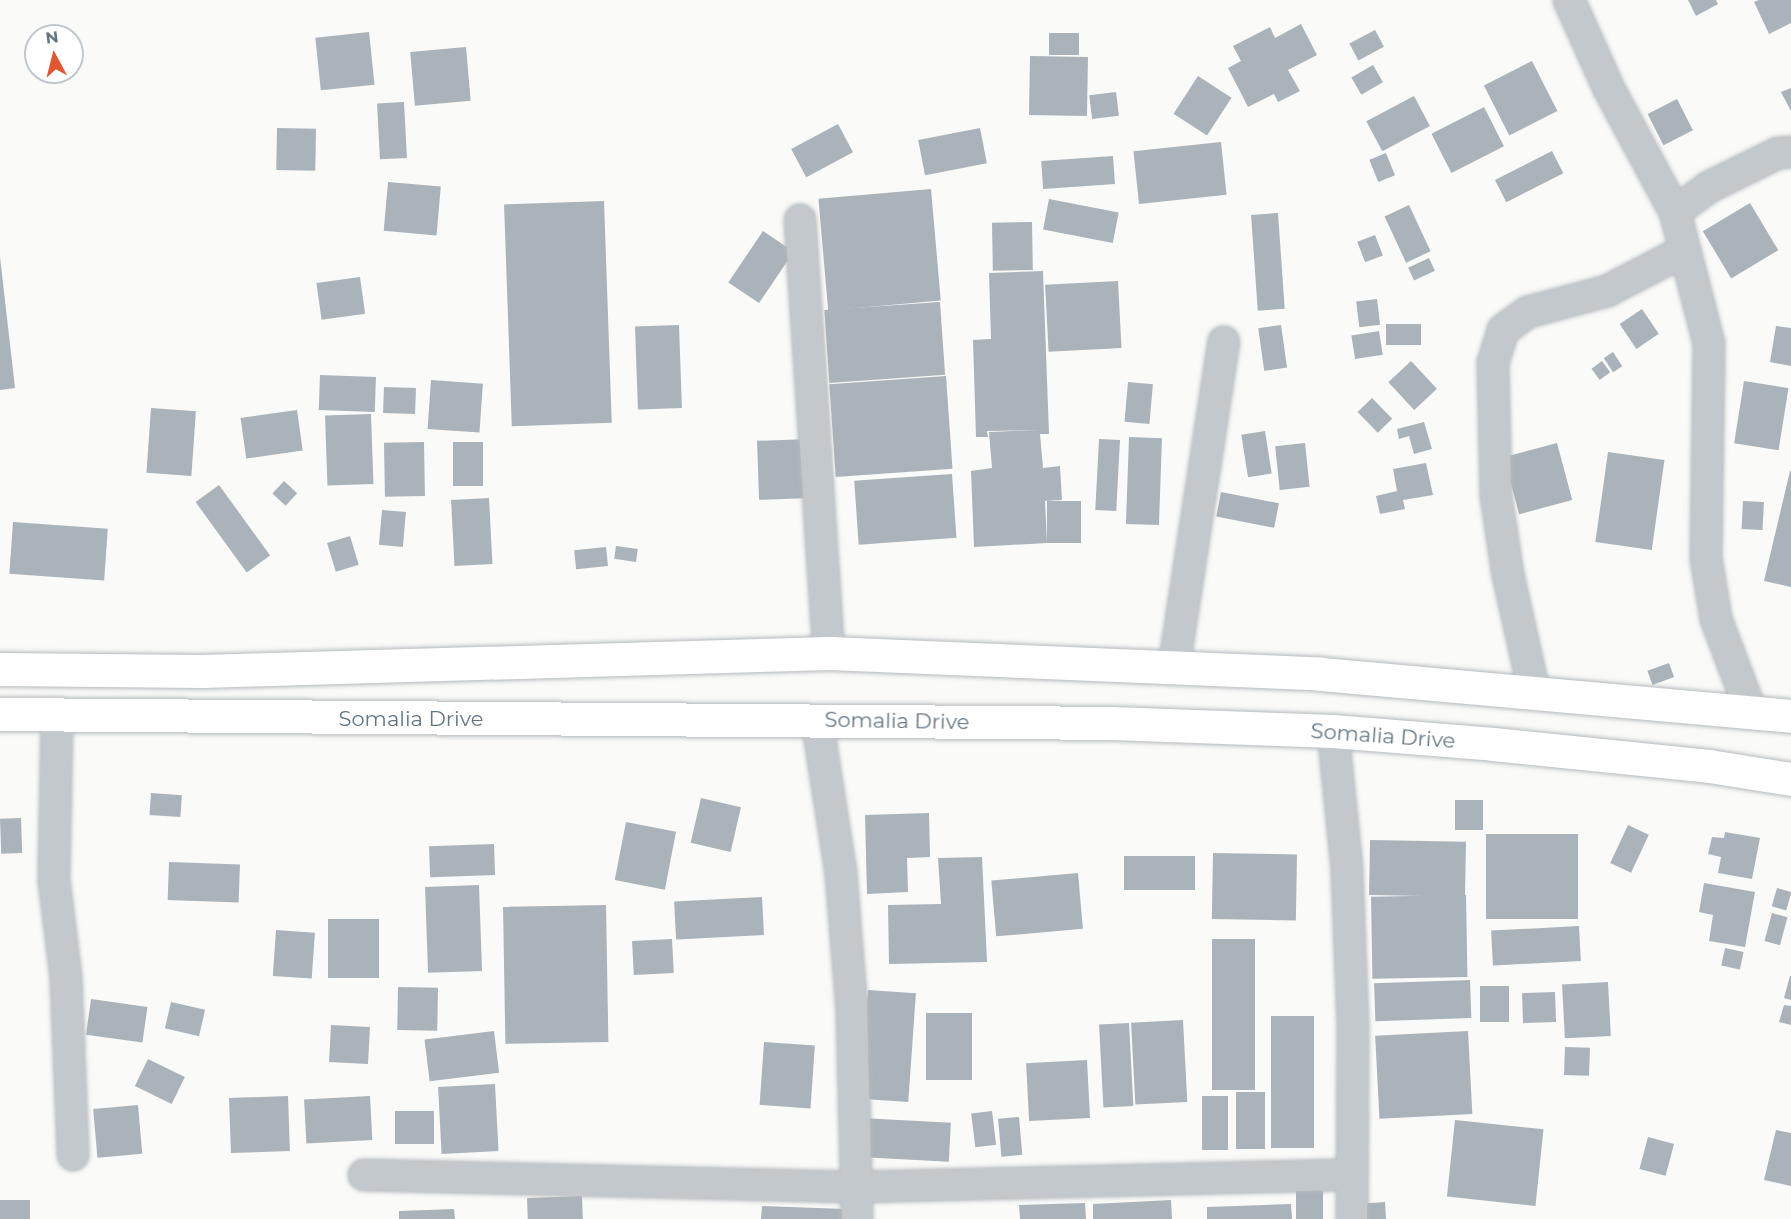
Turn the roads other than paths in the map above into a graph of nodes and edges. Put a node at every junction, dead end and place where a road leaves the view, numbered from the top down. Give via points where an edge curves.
1 (1569, 0) edge
2 (1791, 153) edge
3 (1675, 212) junction
4 (800, 220) dead end
5 (1684, 251) junction
6 (1224, 342) dead end
7 (829, 653) junction
8 (1174, 667) junction
9 (0, 669) edge
10 (1534, 691) junction
11 (1750, 709) junction
12 (0, 714) edge
13 (1791, 716) edge
14 (57, 718) junction
15 (816, 720) junction
16 (1333, 731) junction
17 (1791, 779) edge
18 (73, 1155) dead end
19 (1351, 1174) junction
20 (364, 1175) dead end
21 (854, 1187) junction
22 (857, 1219) edge
23 (1352, 1219) edge

1 - 3 street via 1609,89
2 - 3 street via 1778,153 1709,188
3 - 5 street
4 - 7 street
5 - 10 street via 1607,291 1528,312 1503,330 1493,363 1494,470 1508,575
5 - 11 street via 1709,343 1706,558 1716,619
6 - 8 street
7 - 8 main road
7 - 9 main road via 201,671
8 - 10 main road
10 - 11 main road
11 - 13 main road
12 - 14 main road, Somalia Drive
14 - 15 main road, Somalia Drive
14 - 18 street via 54,880 66,978
15 - 16 main road, Somalia Drive
15 - 21 street via 841,874 850,988
16 - 17 main road, Somalia Drive via 1686,763
16 - 19 street via 1349,904
19 - 21 street
19 - 23 street
20 - 21 street
21 - 22 street

